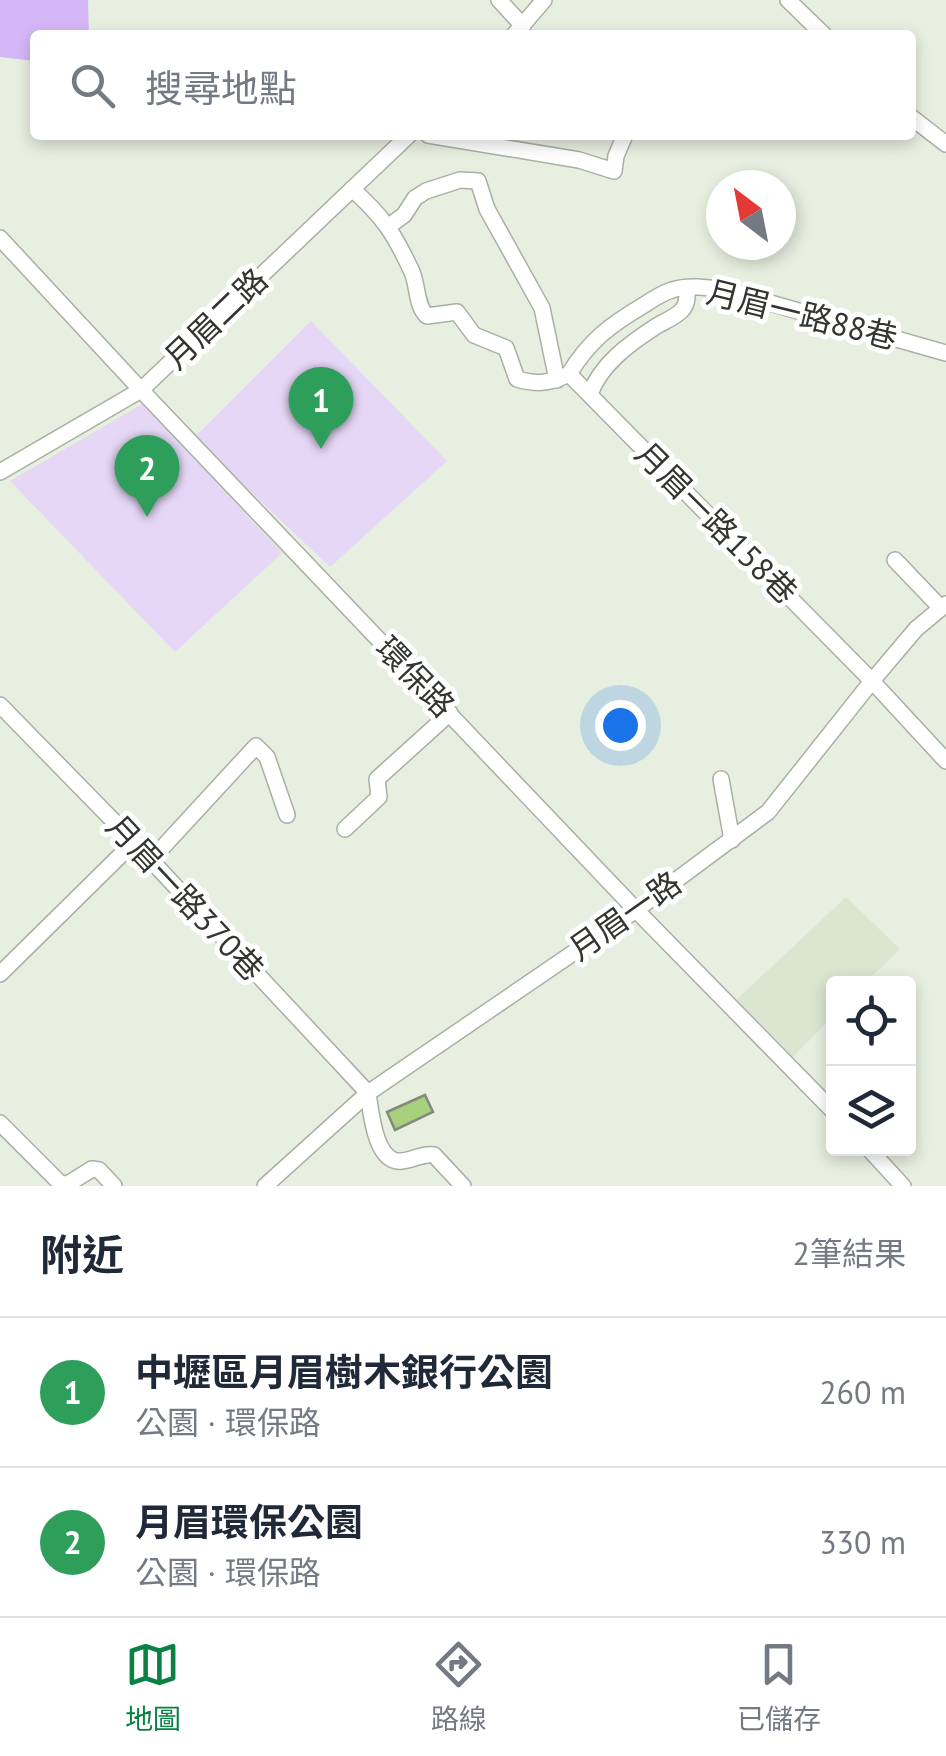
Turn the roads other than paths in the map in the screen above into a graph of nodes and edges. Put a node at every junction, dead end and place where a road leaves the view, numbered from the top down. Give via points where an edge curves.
1 (499, 0) edge
2 (544, 0) edge
3 (788, 0) edge
4 (518, 30) edge
5 (520, 30) edge
6 (819, 30) edge
7 (916, 121) edge
8 (404, 140) edge
9 (458, 140) edge
10 (624, 140) edge
11 (946, 144) edge
12 (352, 189) junction
13 (389, 226) junction
14 (0, 238) edge
15 (686, 288) junction
16 (946, 353) edge
17 (563, 377) junction
18 (142, 390) junction
19 (590, 394) junction
20 (0, 472) edge
21 (895, 560) dead end
22 (944, 606) edge
23 (872, 681) junction
24 (0, 705) edge
25 (450, 714) junction
26 (946, 761) edge
27 (721, 778) dead end
28 (287, 816) dead end
29 (345, 829) dead end
30 (732, 840) junction
31 (134, 842) junction
32 (150, 860) junction
33 (636, 910) junction
34 (0, 974) edge
35 (368, 1094) junction
36 (826, 1104) edge
37 (0, 1123) edge
38 (875, 1156) edge
39 (114, 1186) edge
40 (264, 1186) edge
41 (463, 1186) edge
42 (903, 1186) edge

1 - 4 street
2 - 5 street
3 - 6 street
7 - 11 street
8 - 12 street, 月眉二路
9 - 10 street via 614,172
12 - 13 street
12 - 18 street, 月眉二路
13 - 17 street via 414,277 422,312 457,312 474,335 506,348 518,379 538,384
13 - 17 street via 426,192 478,181 542,308
14 - 18 street, 環保路
15 - 16 street, 月眉一路88巷 via 728,291
15 - 17 street, 月眉一路88巷 via 615,322
15 - 19 street via 681,312 628,346
17 - 19 street, 月眉一路158巷
18 - 20 street, 月眉二路
18 - 25 street, 環保路
19 - 23 street, 月眉一路158巷
21 - 22 street
22 - 23 street, 月眉一路
23 - 26 street, 月眉一路158巷
23 - 30 street, 月眉一路 via 768,812
24 - 31 street, 月眉一路370巷
25 - 29 street via 378,779 379,797
25 - 33 street, 環保路
27 - 30 street
28 - 32 street via 267,758 256,746
30 - 33 street, 月眉一路
31 - 32 street, 月眉一路370巷
31 - 34 street
32 - 35 street, 月眉一路370巷
33 - 35 street, 月眉一路
33 - 36 street, 環保路
35 - 40 street, 月眉一路
35 - 41 street via 374,1131 392,1160 434,1155
37 - 39 street via 62,1185 92,1168
38 - 42 street

